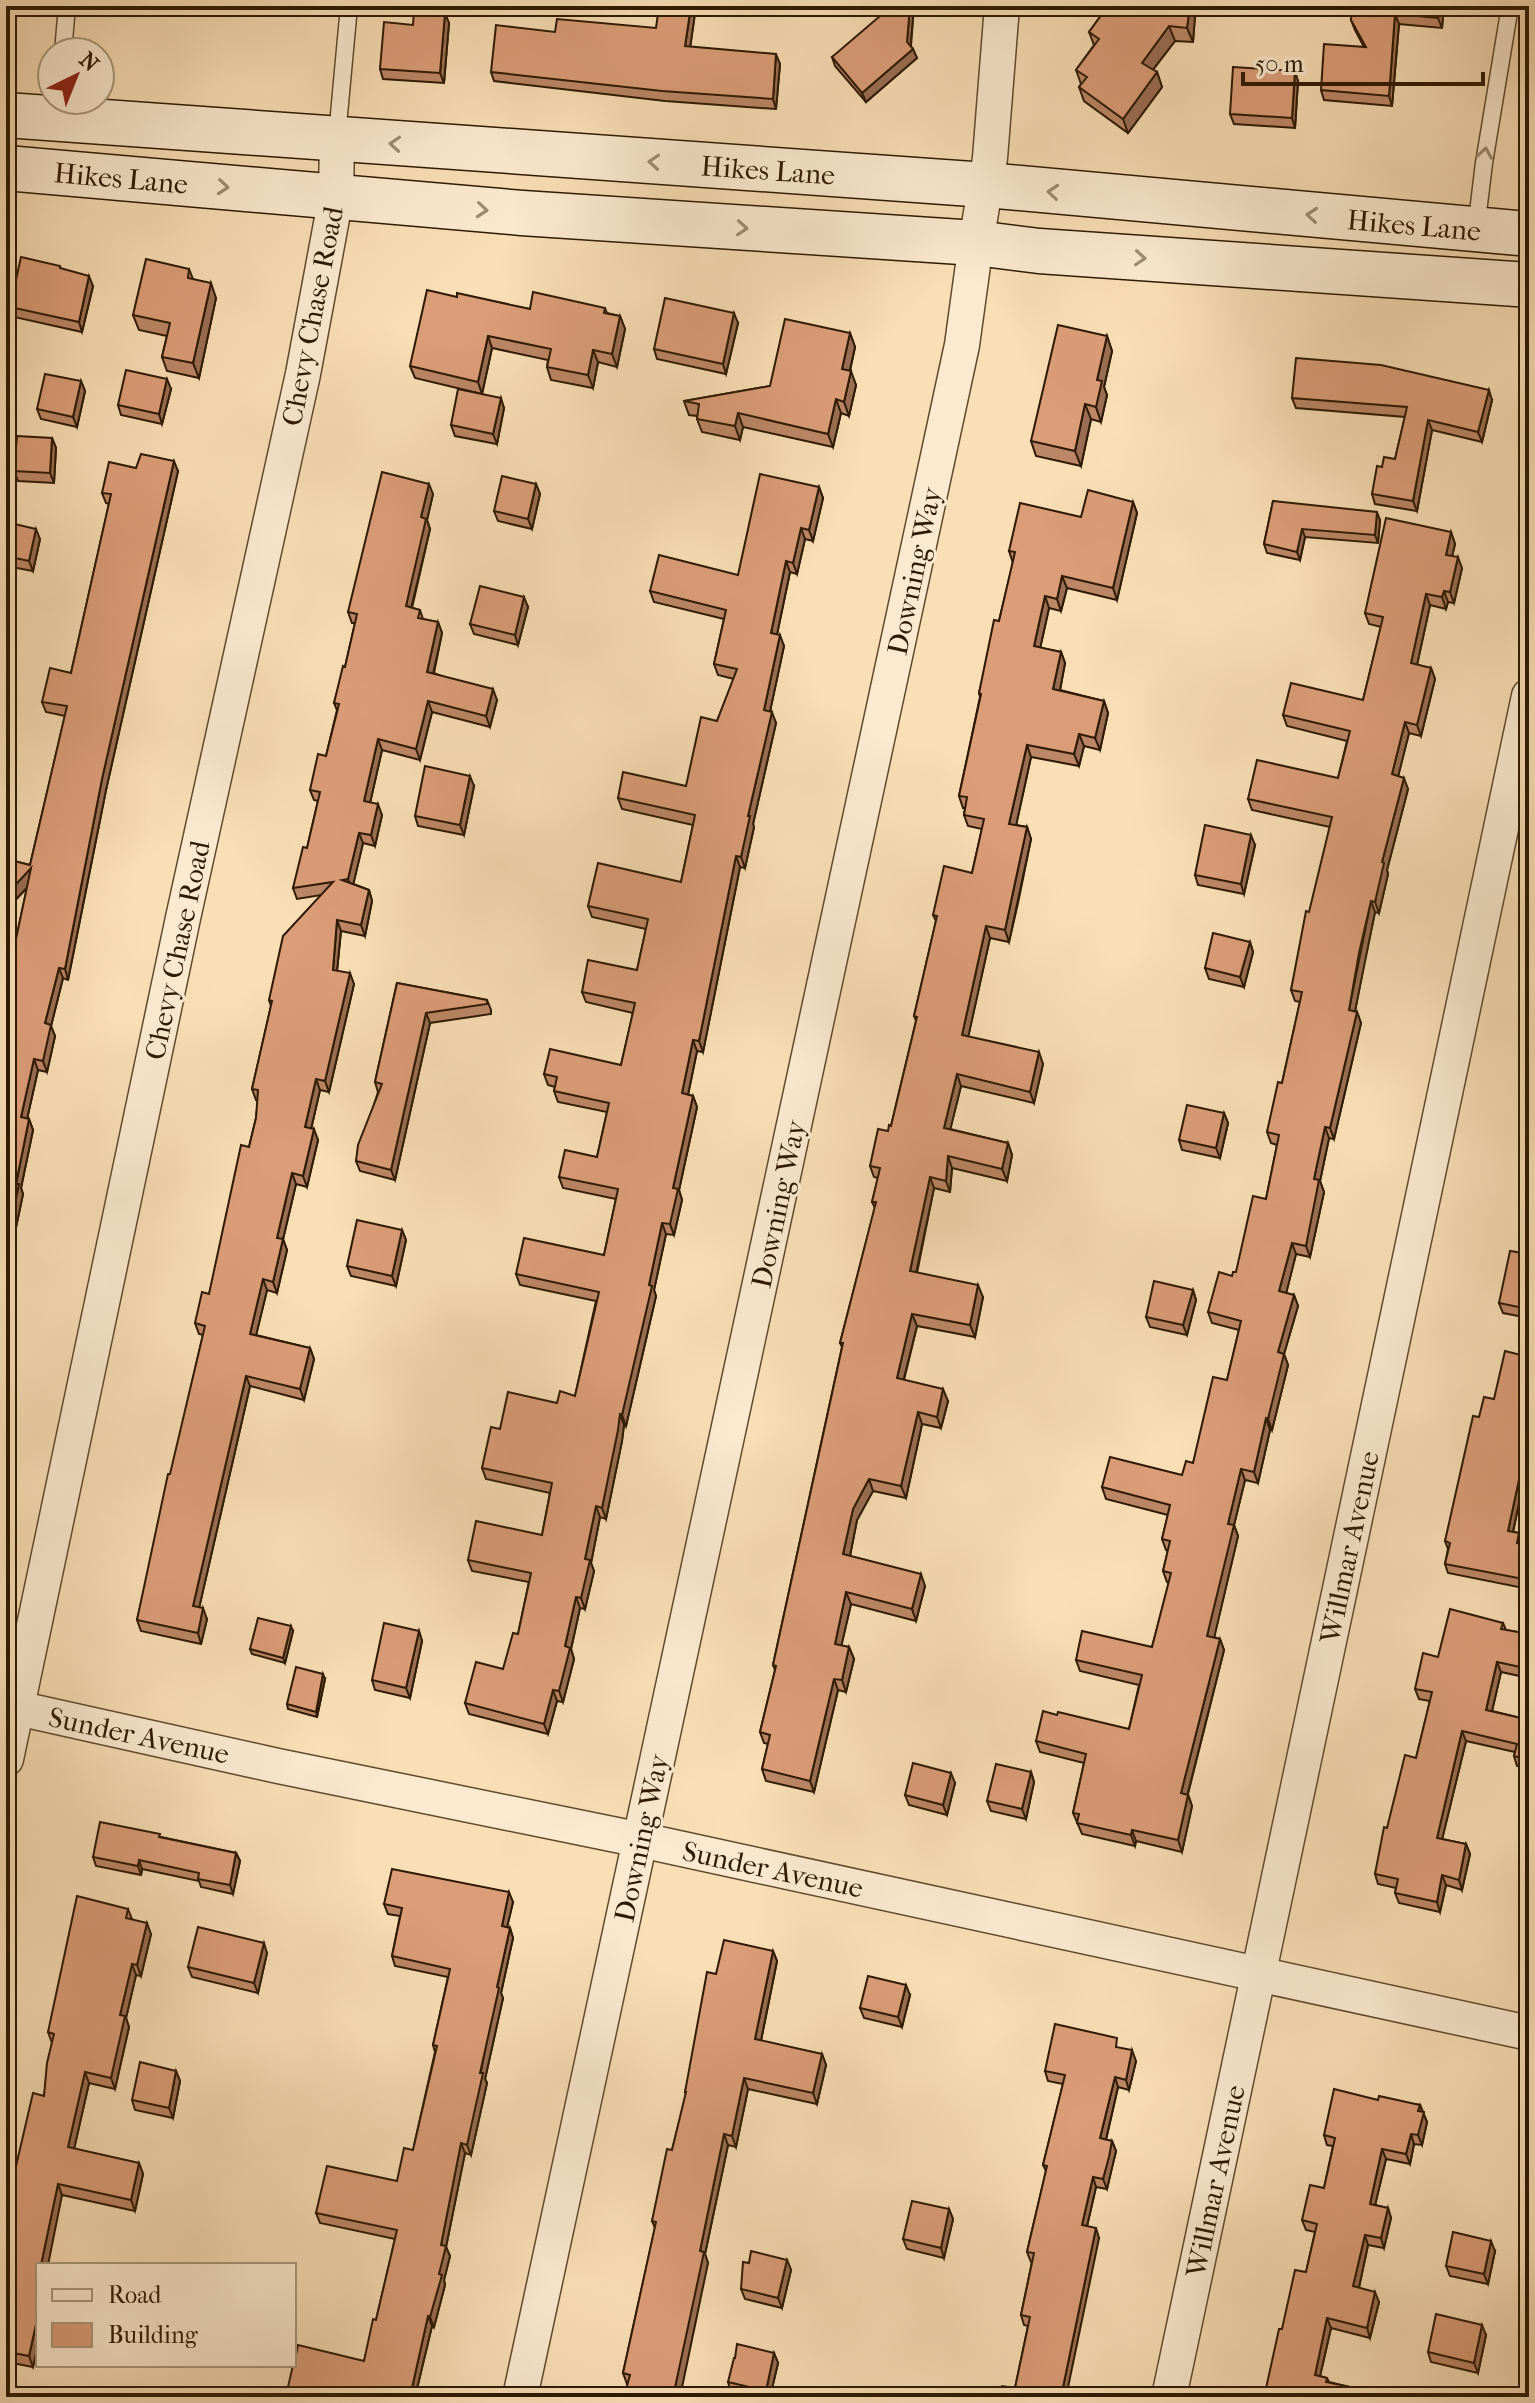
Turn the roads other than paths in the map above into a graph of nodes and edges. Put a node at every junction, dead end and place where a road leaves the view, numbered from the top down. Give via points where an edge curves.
1 (67, 6) edge
2 (349, 6) edge
3 (1002, 6) edge
4 (1510, 6) edge
5 (64, 36) edge
6 (36, 112) edge
7 (6, 115) edge
8 (116, 115) edge
9 (337, 139) junction
10 (6, 168) edge
11 (986, 185) junction
12 (336, 197) junction
13 (1476, 231) junction
14 (1529, 234) edge
15 (976, 243) junction
16 (1529, 285) edge
17 (1529, 696) edge
18 (17, 1708) junction
19 (6, 1759) edge
20 (641, 1840) junction
21 (1259, 1974) junction
22 (1529, 2033) edge
23 (520, 2397) edge
24 (1169, 2397) edge

1 - 5 lane
2 - 9 lane
3 - 11 street, Downing Way
13 -> 4 lane
6 - 7 main road, Hikes Lane
8 - 9 main road, Hikes Lane
11 -> 9 main road, Hikes Lane
9 - 12 street, Chevy Chase Road
10 -> 12 main road, Hikes Lane
13 -> 11 main road, Hikes Lane
11 - 15 street, Downing Way
12 -> 15 main road, Hikes Lane
12 - 18 street, Chevy Chase Road via 303,374
13 - 14 main road, Hikes Lane
15 -> 16 main road, Hikes Lane
15 - 20 street, Downing Way via 962,345
17 - 21 street, Willmar Avenue
18 - 19 street, Chevy Chase Road
18 - 20 street, Sunder Avenue
20 - 21 street, Sunder Avenue
20 - 23 street, Downing Way
21 - 22 street, Sunder Avenue
21 - 24 street, Willmar Avenue

